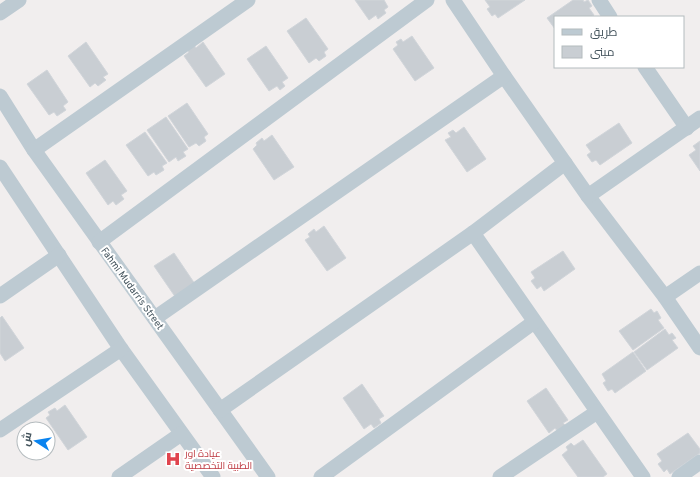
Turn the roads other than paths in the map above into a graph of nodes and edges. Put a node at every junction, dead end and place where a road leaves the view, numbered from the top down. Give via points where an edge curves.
1 (19, 0) edge
2 (248, 0) edge
3 (427, 0) edge
4 (453, 0) edge
5 (599, 0) edge
6 (0, 13) edge
7 (609, 16) edge
8 (646, 68) edge
9 (504, 76) junction
10 (0, 96) edge
11 (700, 118) edge
12 (687, 128) junction
13 (34, 150) junction
14 (565, 164) junction
15 (0, 167) edge
16 (588, 196) junction
17 (473, 233) junction
18 (99, 242) junction
19 (59, 255) junction
20 (700, 273) edge
21 (0, 296) edge
22 (666, 297) junction
23 (155, 318) junction
24 (534, 322) junction
25 (700, 348) edge
26 (121, 349) junction
27 (220, 410) junction
28 (597, 412) junction
29 (0, 430) edge
30 (181, 434) junction
31 (700, 462) edge
32 (119, 477) edge
33 (213, 477) edge
34 (268, 477) edge
35 (321, 477) edge
36 (500, 477) edge
37 (643, 477) edge
38 (679, 477) edge

1 - 6 street
2 - 13 street
3 - 18 street
4 - 9 street
5 - 7 street
8 - 12 street
9 - 14 street
9 - 23 street
10 - 13 street, Fahmī Mudarris Street
11 - 12 street
12 - 16 street
13 - 18 street, Fahmī Mudarris Street
14 - 16 street
14 - 17 street
15 - 19 street
16 - 22 street
17 - 24 street
17 - 27 street
18 - 23 street, Fahmī Mudarris Street
19 - 21 street
19 - 26 street
20 - 22 street
22 - 25 street
23 - 27 street, Fahmī Mudarris Street
24 - 28 street
24 - 35 street
26 - 29 street
26 - 30 street
27 - 34 street, Fahmī Mudarris Street
28 - 36 street
28 - 37 street
30 - 32 street
30 - 33 street
31 - 38 street

